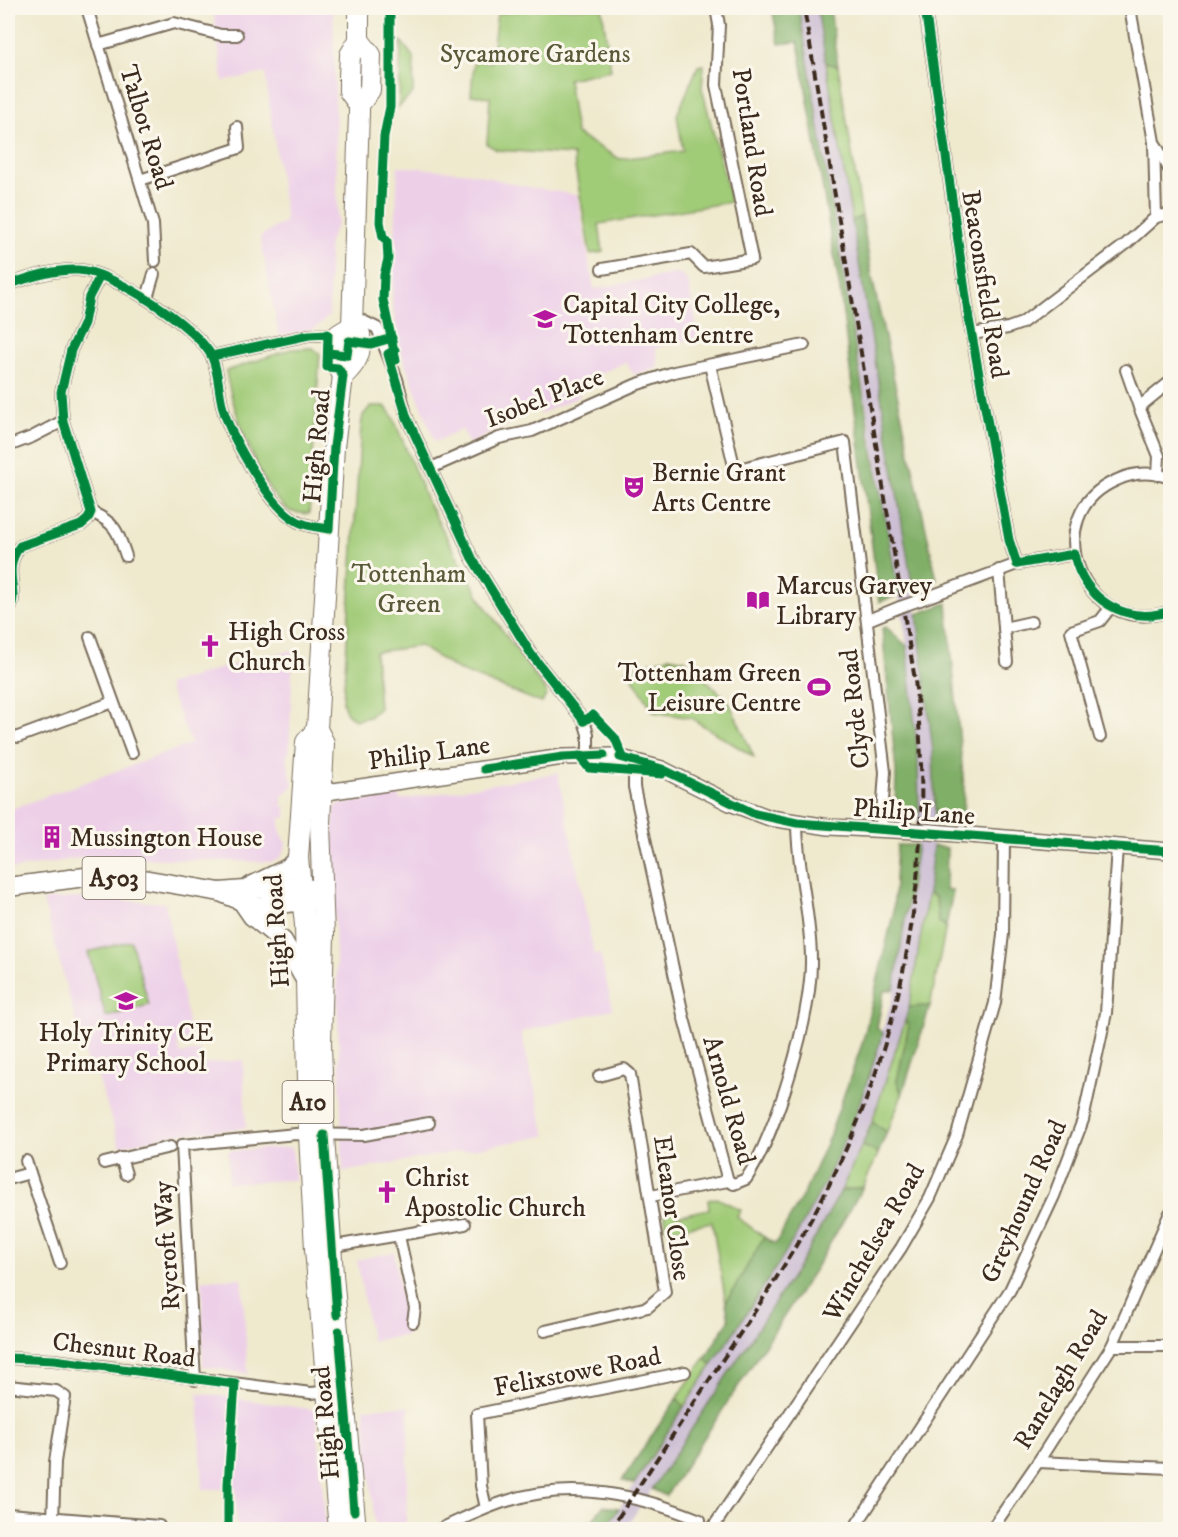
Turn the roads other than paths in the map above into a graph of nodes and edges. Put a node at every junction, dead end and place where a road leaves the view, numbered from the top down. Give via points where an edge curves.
1 (87, 8) edge
2 (359, 8) edge
3 (716, 8) edge
4 (925, 8) edge
5 (1130, 8) edge
6 (237, 35) dead end
7 (98, 45) junction
8 (237, 127) dead end
9 (1154, 142) junction
10 (1170, 171) edge
11 (140, 180) junction
12 (1170, 214) edge
13 (1156, 217) junction
14 (155, 261) dead end
15 (602, 269) dead end
16 (154, 274) dead end
17 (100, 276) junction
18 (8, 285) edge
19 (147, 298) junction
20 (347, 325) junction
21 (972, 334) junction
22 (804, 345) dead end
23 (212, 357) junction
24 (710, 365) junction
25 (1126, 370) dead end
26 (1170, 382) edge
27 (1139, 407) junction
28 (63, 421) junction
29 (8, 446) edge
30 (431, 468) junction
31 (1158, 475) junction
32 (1170, 478) edge
33 (91, 512) junction
34 (329, 529) junction
35 (1074, 554) junction
36 (126, 556) dead end
37 (9, 559) edge
38 (1017, 564) junction
39 (999, 570) junction
40 (1111, 607) junction
41 (8, 610) edge
42 (1170, 611) edge
43 (868, 620) junction
44 (1031, 622) dead end
45 (1004, 627) junction
46 (90, 637) dead end
47 (1007, 662) dead end
48 (113, 702) junction
49 (18, 737) tunnel mouth
50 (1100, 737) dead end
51 (132, 753) dead end
52 (588, 755) junction
53 (634, 760) junction
54 (311, 794) junction
55 (797, 823) junction
56 (881, 829) junction
57 (1004, 838) junction
58 (1117, 847) junction
59 (1170, 851) edge
60 (298, 858) junction
61 (8, 887) edge
62 (323, 892) junction
63 (301, 893) junction
64 (245, 896) junction
65 (307, 983) junction
66 (599, 1076) dead end
67 (429, 1123) dead end
68 (317, 1135) junction
69 (170, 1147) dead end
70 (121, 1158) junction
71 (26, 1161) dead end
72 (104, 1162) dead end
73 (30, 1173) junction
74 (126, 1174) dead end
75 (8, 1179) edge
76 (728, 1181) junction
77 (651, 1196) junction
78 (1170, 1213) edge
79 (465, 1224) dead end
80 (399, 1236) junction
81 (323, 1248) junction
82 (60, 1263) dead end
83 (413, 1322) dead end
84 (545, 1331) dead end
85 (1112, 1346) junction
86 (1170, 1346) edge
87 (8, 1358) edge
88 (685, 1372) dead end
89 (195, 1380) junction
90 (8, 1386) edge
91 (335, 1391) junction
92 (1038, 1462) junction
93 (1170, 1468) edge
94 (486, 1508) junction
95 (8, 1514) edge
96 (52, 1520) junction
97 (708, 1526) edge
98 (160, 1528) edge
99 (339, 1530) edge
100 (356, 1530) edge
101 (438, 1530) edge
102 (853, 1530) edge
103 (991, 1530) edge

1 - 7 street, Talbot Road
2 - 20 highway, High Road / A10 via 359,40 350,55 349,77 350,91 359,105
3 - 15 street, Portland Road via 716,85 752,259 704,267 691,254
4 - 21 street, Beaconsfield Road
5 - 9 street
6 - 7 street via 174,23
7 - 11 street, Talbot Road
8 - 11 street via 239,148
9 - 10 street
9 - 13 street
11 - 14 street, Talbot Road via 153,224
12 - 13 street
13 - 21 street via 1022,323
16 - 19 street
17 - 18 street via 80,270 60,271
17 - 19 street
17 - 28 street via 89,297 84,323 63,376
19 - 23 street via 194,334
20 - 23 street
20 - 30 street via 377,328 407,418
20 - 34 highway, High Road / A10 via 337,364 343,376
21 - 38 street, Beaconsfield Road via 1009,540
22 - 24 street, Isobel Place
23 - 34 street via 224,414 269,496 301,523
24 - 30 street, Isobel Place via 635,385 532,431 500,438
24 - 43 street, Clyde Road via 735,470 845,442
25 - 27 street
26 - 27 street
27 - 31 street via 1159,456
28 - 29 street
28 - 33 street
30 - 52 street via 472,558 501,608 531,654 584,721
31 - 32 street
31 - 35 street via 1128,476 1096,493 1077,524
33 - 36 street via 116,527
33 - 37 street via 81,525 20,546
34 - 54 highway, High Road / A10 via 317,729 324,743
35 - 38 street, Clyde Road
35 - 40 street via 1084,582
37 - 41 street via 8,580 13,597
38 - 39 street, Clyde Road
39 - 43 street, Clyde Road, bridge
39 - 45 street
40 - 42 street via 1140,615
40 - 50 street via 1100,621 1071,631
43 - 56 street, Clyde Road via 885,772
44 - 45 street
45 - 47 street
46 - 48 street
48 - 49 street
48 - 51 street
52 - 53 main road, Philip Lane
52 - 54 main road, Philip Lane
53 - 55 main road, Philip Lane via 662,769 755,814
53 - 76 street, Arnold Road via 634,787 682,1015
54 - 60 highway, High Road / A10
54 - 62 highway, High Road / A10
55 - 56 main road, Philip Lane
55 - 76 street, Arnold Road via 810,944 810,981 793,1060 771,1127 746,1179 734,1184
56 - 57 main road, Philip Lane, bridge
57 - 58 main road, Philip Lane
57 - 97 street, Winchelsea Road via 1004,934 995,1003 957,1136 930,1198 901,1248
58 - 59 main road, Philip Lane
58 - 102 street, Greyhound Road via 1106,1013 1083,1120 1061,1178 1010,1290
60 - 63 highway, High Road / A10
60 - 64 main road
61 - 64 main road, A503 via 85,877 127,878
62 - 63 main road
62 - 68 highway, High Road / A10
63 - 64 main road via 256,907
63 - 65 highway, High Road / A10
64 - 65 main road, A503 via 252,916 283,941
65 - 68 highway, High Road / A10
66 - 77 street, Eleanor Close via 624,1069 630,1074
67 - 68 street via 364,1135
68 - 81 highway, High Road / A10
68 - 89 street, Rycroft Way via 182,1145
69 - 70 street
70 - 72 street
70 - 74 street
71 - 73 street
73 - 75 street
73 - 82 street
76 - 77 street
77 - 84 street, Eleanor Close via 665,1292 648,1307
78 - 85 street, Ranelagh Road
79 - 80 street
80 - 81 street
80 - 83 street via 415,1308
81 - 91 highway, High Road / A10
85 - 86 street
85 - 92 street, Ranelagh Road
87 - 89 street, Chesnut Road
88 - 94 street, Felixstowe Road via 477,1414
89 - 91 street, Chesnut Road via 311,1393
90 - 96 street via 56,1391 65,1397
91 - 99 highway, High Road / A10
91 - 100 highway, High Road / A10
92 - 93 street
92 - 103 street, Ranelagh Road
94 - 97 street via 543,1495 610,1493 649,1500
94 - 101 street
95 - 96 street
96 - 98 street

